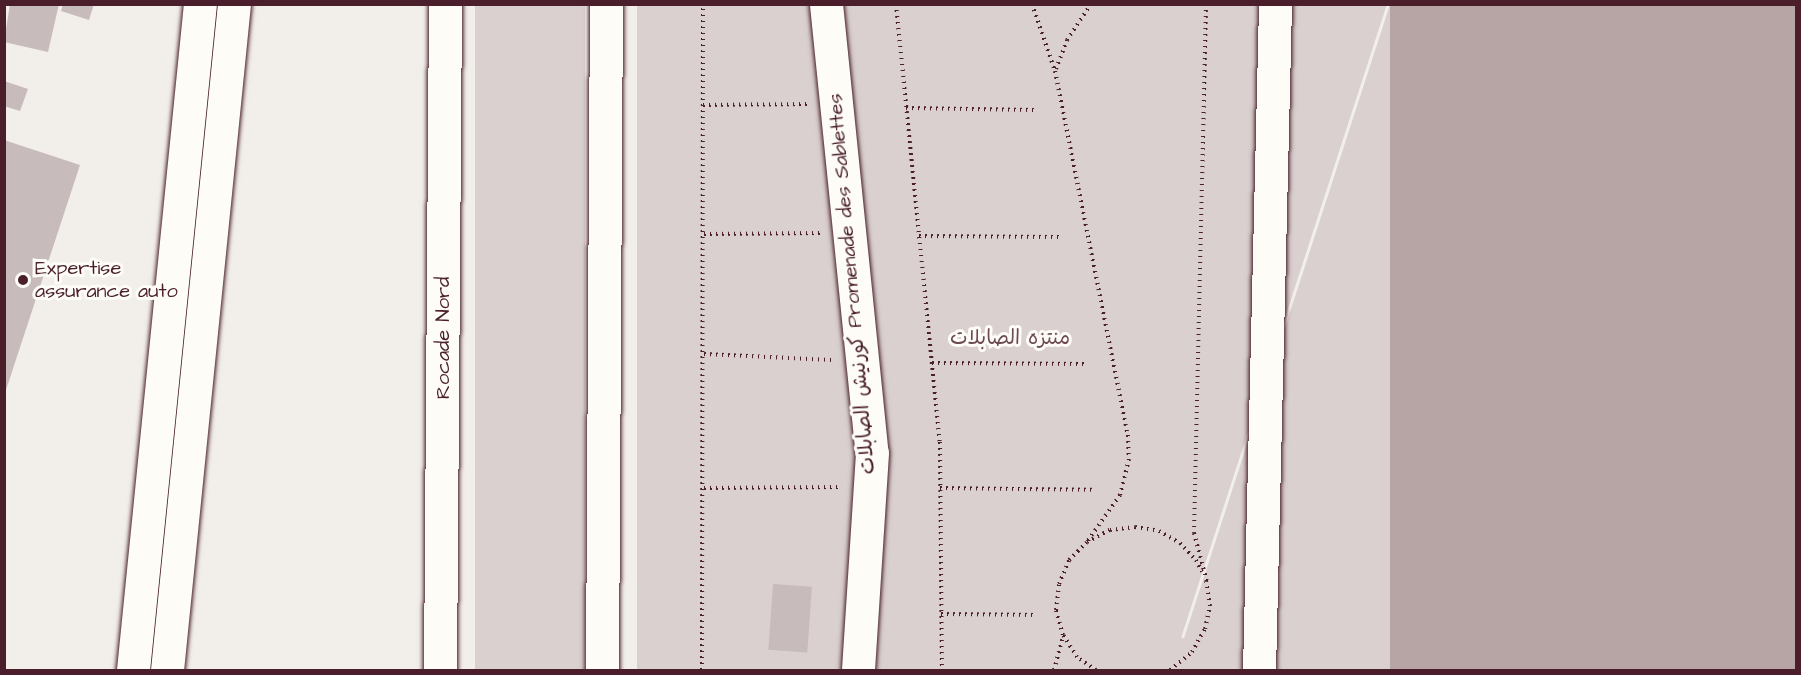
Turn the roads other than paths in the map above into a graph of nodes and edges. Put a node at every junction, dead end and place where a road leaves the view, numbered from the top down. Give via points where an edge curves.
1 (200, 4) edge
2 (234, 4) edge
3 (445, 4) edge
4 (606, 4) edge
5 (826, 4) edge
6 (1275, 4) edge
7 (187, 138) junction
8 (220, 148) junction
9 (133, 670) edge
10 (167, 670) edge
11 (440, 670) edge
12 (602, 670) edge
13 (858, 670) edge
14 (1259, 670) edge

1 - 7 main road
2 - 8 main road
3 - 11 main road, Rocade Nord
4 - 12 main road
5 - 13 main road, كورنيش الصابلات Promenade des Sablettes via 872,453
6 - 14 main road
7 - 8 main road
7 - 9 main road
8 - 10 main road

